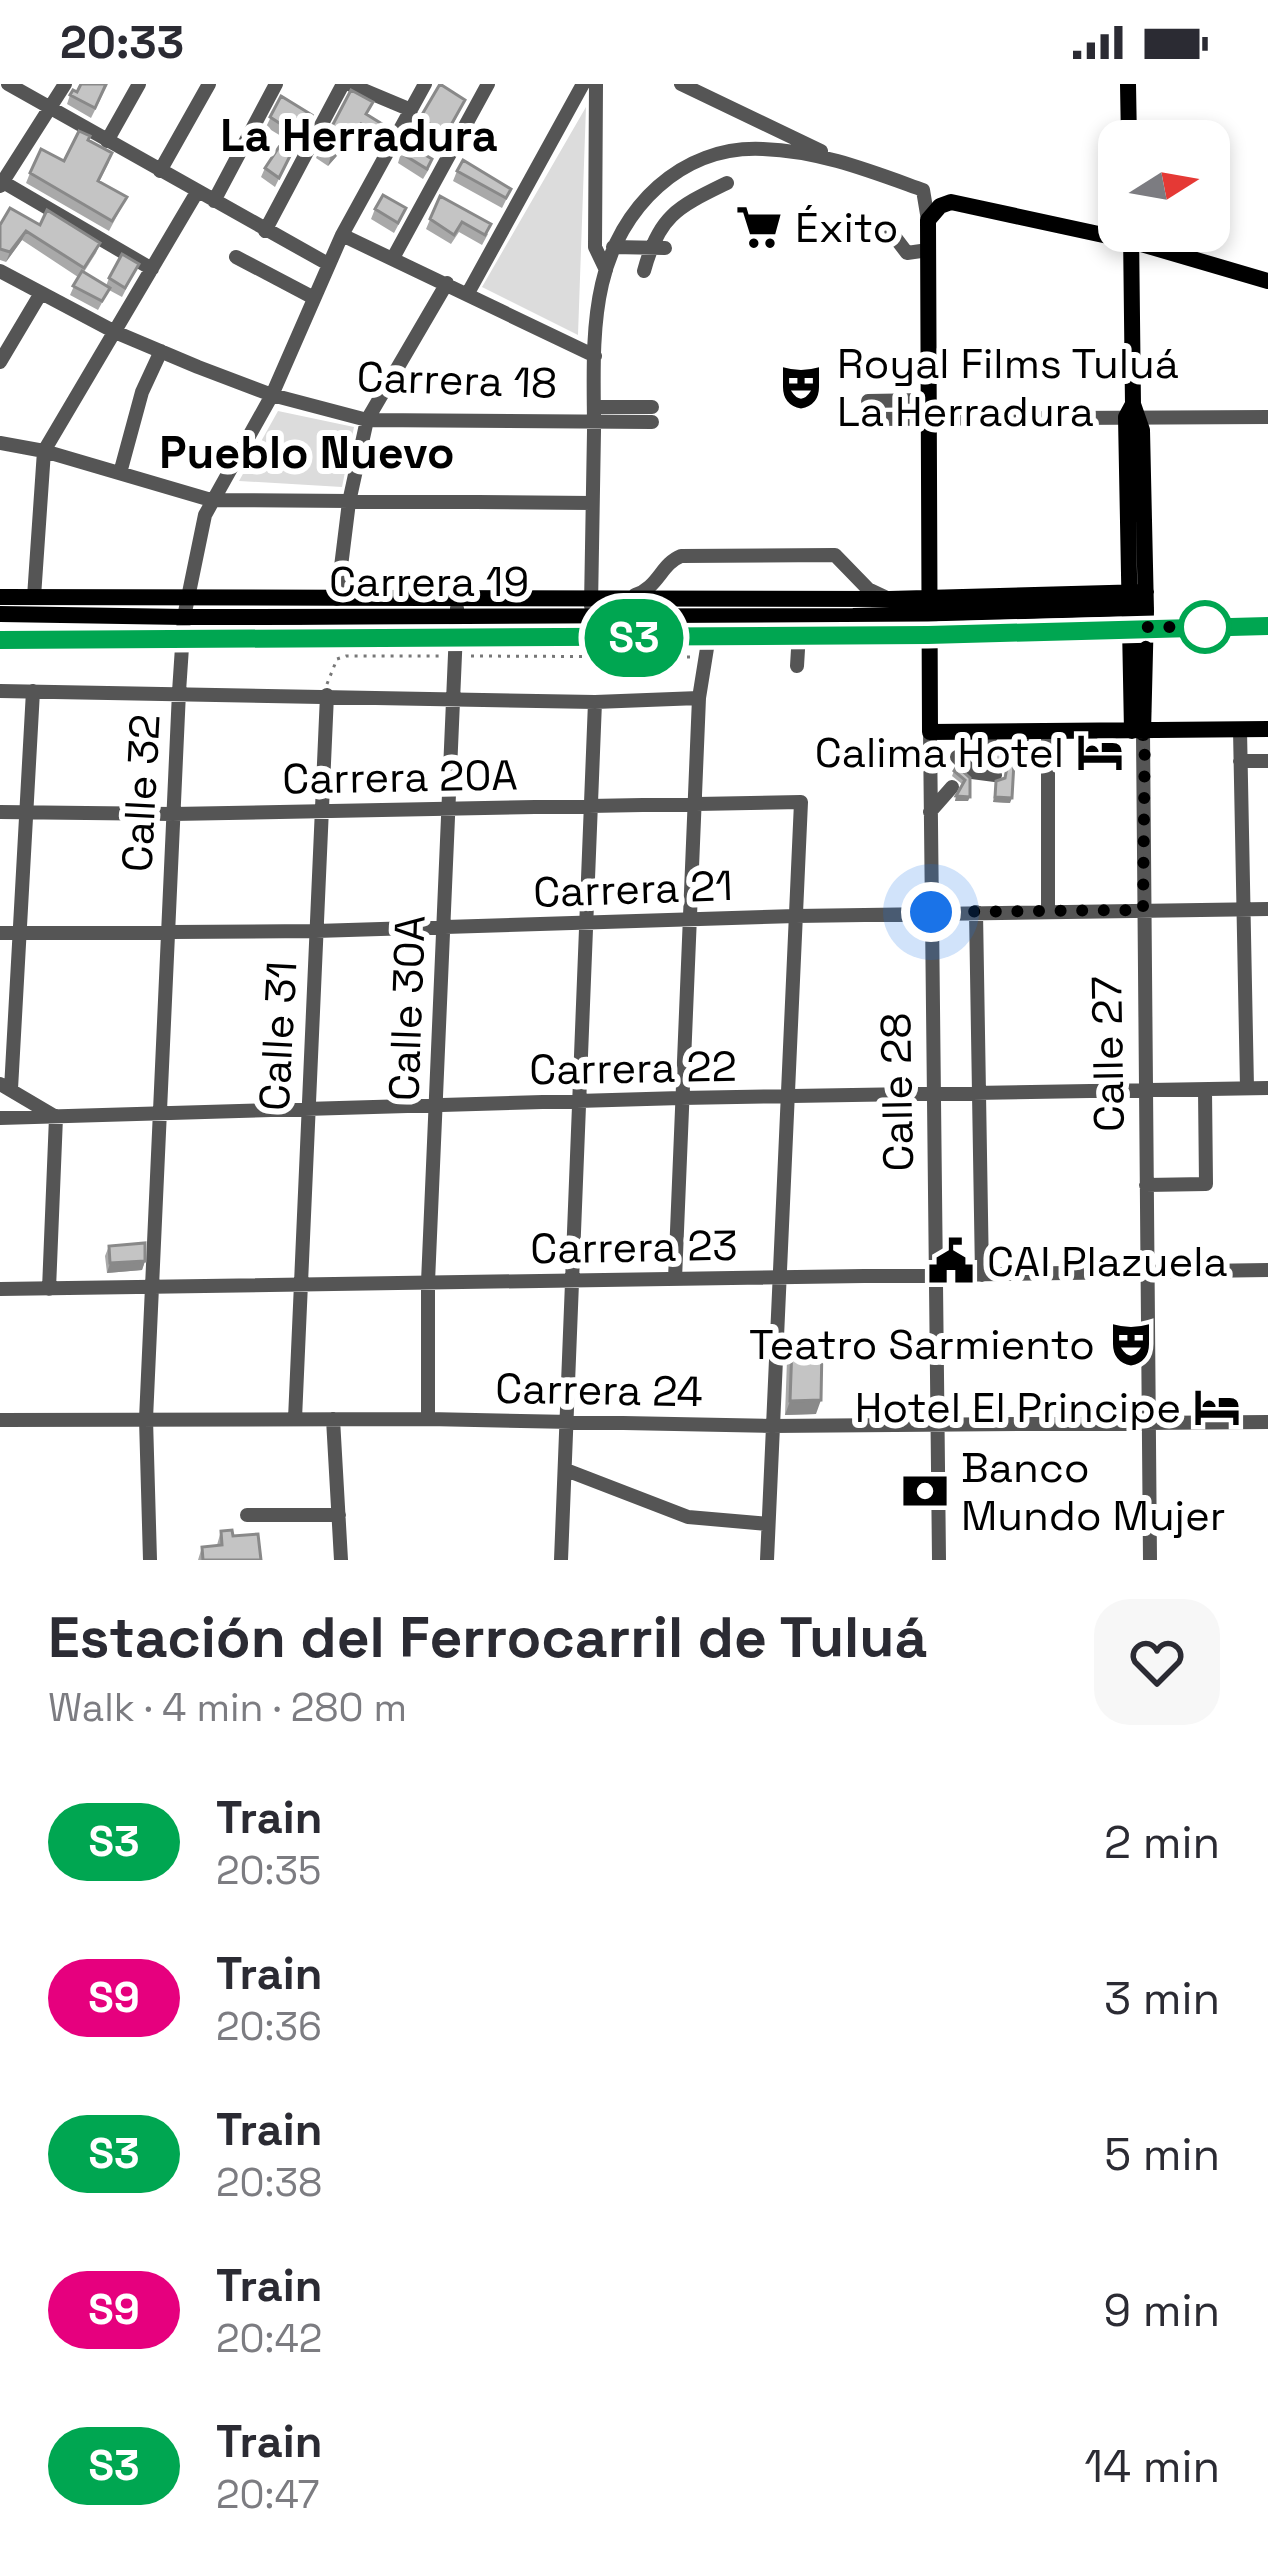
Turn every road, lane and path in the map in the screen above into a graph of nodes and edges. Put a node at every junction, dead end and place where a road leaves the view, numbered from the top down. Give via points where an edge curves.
1 (8, 84) edge
2 (64, 84) edge
3 (139, 84) edge
4 (208, 84) edge
5 (276, 84) edge
6 (346, 84) edge
7 (425, 84) edge
8 (488, 84) edge
9 (583, 84) edge
10 (596, 84) edge
11 (681, 84) edge
12 (1128, 84) edge
13 (49, 108) junction
14 (411, 110) junction
15 (1129, 120) edge
16 (107, 141) junction
17 (842, 160) junction
18 (160, 171) junction
19 (728, 183) dead end
20 (1, 185) edge
21 (197, 192) junction
22 (214, 201) junction
23 (928, 220) junction
24 (1098, 230) edge
25 (265, 231) junction
26 (891, 232) dead end
27 (342, 235) junction
28 (613, 247) junction
29 (657, 248) junction
30 (928, 250) junction
31 (1131, 252) edge
32 (1180, 252) edge
33 (236, 257) dead end
34 (393, 258) junction
35 (328, 264) junction
36 (152, 269) junction
37 (606, 270) junction
38 (0, 271) edge
39 (644, 271) dead end
40 (1268, 281) edge
41 (447, 283) junction
42 (41, 293) junction
43 (468, 293) junction
44 (314, 298) junction
45 (116, 332) junction
46 (161, 351) junction
47 (595, 356) junction
48 (0, 362) edge
49 (272, 395) junction
50 (868, 401) dead end
51 (926, 409) junction
52 (1132, 413) junction
53 (594, 414) junction
54 (652, 414) dead end
55 (1268, 417) edge
56 (868, 419) dead end
57 (367, 420) junction
58 (0, 443) edge
59 (44, 451) junction
60 (120, 472) junction
61 (211, 500) junction
62 (350, 502) junction
63 (592, 503) junction
64 (0, 597) edge
65 (34, 597) junction
66 (338, 599) junction
67 (890, 599) junction
68 (616, 600) junction
69 (1139, 600) junction
70 (928, 607) junction
71 (186, 608) junction
72 (591, 608) junction
73 (457, 609) junction
74 (0, 614) edge
75 (712, 616) junction
76 (800, 616) junction
77 (455, 656) junction
78 (703, 656) dead end
79 (797, 665) dead end
80 (0, 691) edge
81 (33, 691) junction
82 (179, 692) junction
83 (327, 695) junction
84 (699, 698) junction
85 (453, 700) junction
86 (596, 702) junction
87 (1268, 729) edge
88 (1240, 730) junction
89 (935, 732) junction
90 (962, 732) junction
91 (994, 732) junction
92 (1025, 732) junction
93 (1048, 732) junction
94 (1138, 733) junction
95 (1013, 756) edge
96 (1240, 761) junction
97 (1268, 761) edge
98 (962, 766) junction
99 (995, 775) dead end
100 (694, 804) junction
101 (591, 806) junction
102 (448, 810) junction
103 (322, 811) junction
104 (0, 812) edge
105 (26, 812) junction
106 (930, 812) junction
107 (173, 814) junction
108 (1243, 909) junction
109 (1268, 909) edge
110 (1143, 910) junction
111 (1048, 911) junction
112 (931, 912) junction
113 (976, 912) junction
114 (796, 916) junction
115 (689, 920) junction
116 (587, 923) junction
117 (443, 928) junction
118 (316, 931) junction
119 (0, 933) edge
120 (20, 933) junction
121 (168, 933) junction
122 (6, 1086) edge
123 (1247, 1088) junction
124 (1268, 1088) edge
125 (1205, 1090) junction
126 (1144, 1092) junction
127 (979, 1095) junction
128 (933, 1096) junction
129 (681, 1098) junction
130 (786, 1098) junction
131 (582, 1101) junction
132 (436, 1105) junction
133 (307, 1108) junction
134 (159, 1112) junction
135 (56, 1117) junction
136 (0, 1118) edge
137 (1146, 1185) junction
138 (1268, 1270) edge
139 (1149, 1273) junction
140 (982, 1275) junction
141 (936, 1276) junction
142 (778, 1278) junction
143 (574, 1280) junction
144 (675, 1280) junction
145 (428, 1282) junction
146 (300, 1286) junction
147 (0, 1289) edge
148 (49, 1289) junction
149 (151, 1289) junction
150 (146, 1419) junction
151 (295, 1419) junction
152 (333, 1419) junction
153 (428, 1419) junction
154 (0, 1420) edge
155 (1150, 1422) junction
156 (1268, 1422) edge
157 (568, 1423) junction
158 (936, 1423) junction
159 (771, 1426) junction
160 (566, 1470) junction
161 (247, 1515) dead end
162 (338, 1515) junction
163 (768, 1524) junction
164 (150, 1560) edge
165 (341, 1560) edge
166 (561, 1560) edge
167 (766, 1560) edge
168 (939, 1560) edge
169 (1150, 1560) edge

1 - 13 street
2 - 13 street
3 - 16 street
4 - 18 street
5 - 22 street
6 - 14 street
6 - 25 street
7 - 14 street, Calle 32
8 - 34 street
9 - 43 street
10 - 37 street via 596,247
11 - 17 street
12 - 15 main road
13 - 16 street
13 - 20 street
14 - 27 street, Calle 32
16 - 18 street
17 - 23 street via 922,190
17 - 28 street via 759,148 696,161 644,200
18 - 21 street
19 - 29 street via 664,220
20 - 36 street
21 - 22 street
21 - 36 street
22 - 25 street
23 - 24 main road via 951,202
23 - 30 main road, Calle 28
25 - 35 street
26 - 30 street via 907,253
27 - 34 street
27 - 35 street, Calle 32
28 - 29 street
28 - 37 street
29 - 39 street
30 - 51 main road, Calle 28
31 - 52 main road, Calle 27
32 - 40 main road
33 - 44 street
34 - 41 street
35 - 44 street, Calle 32
36 - 45 street
37 - 47 street
38 - 42 street, Carrera 18
41 - 43 street
41 - 57 street
42 - 45 street, Carrera 18
42 - 48 street
43 - 47 street
44 - 49 street, Calle 32
45 - 46 street, Carrera 18
45 - 59 street
46 - 49 street, Carrera 18
46 - 60 street
47 - 53 street
49 - 57 street, Carrera 18
49 - 61 street, Calle 32
50 - 51 street
51 - 52 street
51 - 56 street
51 - 70 main road, Calle 28
52 - 55 street
52 - 69 main road, Calle 27 via 1142,430
53 - 54 street, Carrera 18
53 - 57 street, Carrera 18
53 - 63 street
57 - 62 street
58 - 59 street
59 - 60 street
59 - 65 street
60 - 61 street
61 - 62 street
61 - 71 street, Calle 32
62 - 63 street
62 - 66 street
63 - 72 street
64 - 65 main road, Carrera 19
65 - 71 main road, Carrera 19
66 - 71 main road, Carrera 19
66 - 73 main road, Carrera 19
67 - 68 main road, Carrera 19
67 - 68 street via 835,555 688,555 674,558 651,589
67 - 70 main road, Carrera 19
68 - 72 main road, Carrera 19
69 - 70 main road, Carrera 19
69 - 94 main road, Calle 27
70 - 76 main road, Carrera 19
70 - 89 main road, Calle 28
71 - 73 main road, Carrera 19
71 - 74 main road, Carrera 19
71 - 82 street, Calle 32
72 - 73 main road, Carrera 19
72 - 75 main road, Carrera 19
73 - 77 street, Calle 30A
75 - 76 main road, Carrera 19
75 - 84 street
76 - 79 street
77 - 78 path
77 - 83 path via 337,659
77 - 85 street, Calle 30A
80 - 81 street
81 - 82 street
81 - 105 street
82 - 83 street
82 - 107 street, Calle 32
83 - 85 street
83 - 103 street, Calle 31
84 - 86 street
84 - 100 street
85 - 86 street
85 - 102 street, Calle 30A
86 - 101 street
87 - 88 main road
88 - 94 main road
88 - 96 street
89 - 90 main road
89 - 98 street
89 - 106 street, Calle 28
90 - 91 main road
90 - 98 street
91 - 92 main road
91 - 98 street
92 - 93 main road
92 - 95 street
93 - 94 main road
93 - 111 street
94 - 110 street, Calle 27
96 - 97 street
96 - 108 street
98 - 99 street
98 - 106 street
100 - 101 street, Carrera 20A
100 - 114 street, Carrera 20A via 801,802
100 - 115 street
101 - 102 street, Carrera 20A
101 - 116 street
102 - 103 street, Carrera 20A
102 - 117 street, Calle 30A
103 - 107 street, Carrera 20A
103 - 118 street, Calle 31
104 - 105 street, Carrera 20A
105 - 107 street, Carrera 20A
105 - 120 street
106 - 112 street, Calle 28
107 - 121 street, Calle 32
108 - 109 street, Carrera 21
108 - 110 street, Carrera 21
108 - 123 street
110 - 111 street, Carrera 21
110 - 126 street, Calle 27
111 - 113 street, Carrera 21
112 - 113 street, Carrera 21
112 - 114 street, Carrera 21
112 - 128 street, Calle 28
113 - 127 street
114 - 115 street, Carrera 21
114 - 130 street
115 - 116 street, Carrera 21
115 - 129 street
116 - 117 street, Carrera 21
116 - 131 street
117 - 118 street, Carrera 21
117 - 132 street, Calle 30A
118 - 121 street, Carrera 21
118 - 133 street, Calle 31
119 - 120 street, Carrera 21
120 - 121 street, Carrera 21
120 - 122 street
121 - 134 street, Calle 32
122 - 135 street
123 - 124 street, Carrera 22
123 - 125 street, Carrera 22
125 - 126 street, Carrera 22
125 - 137 street via 1206,1184
126 - 127 street, Carrera 22
126 - 137 street, Calle 27
127 - 128 street, Carrera 22
127 - 140 street
128 - 130 street, Carrera 22
128 - 141 street, Calle 28
129 - 130 street, Carrera 22
129 - 131 street, Carrera 22
129 - 144 street
130 - 142 street
131 - 132 street, Carrera 22
131 - 143 street
132 - 133 street, Carrera 22
132 - 145 street, Calle 30A
133 - 134 street, Carrera 22
133 - 146 street, Calle 31
134 - 135 street, Carrera 22
134 - 149 street, Calle 32
135 - 136 street, Carrera 22
135 - 148 street
137 - 139 street, Calle 27
138 - 139 street, Carrera 23
139 - 140 street, Carrera 23
139 - 155 street, Calle 27
140 - 141 street, Carrera 23
141 - 142 street, Carrera 23
141 - 158 street, Calle 28
142 - 144 street, Carrera 23
142 - 159 street
143 - 144 street, Carrera 23
143 - 145 street, Carrera 23
143 - 157 street
145 - 146 street, Carrera 23
145 - 153 street, Calle 30A
146 - 149 street, Carrera 23
146 - 151 street, Calle 31
147 - 148 street, Carrera 23
148 - 149 street, Carrera 23
149 - 150 street, Calle 32
150 - 151 street, Carrera 24
150 - 154 street, Carrera 24
150 - 164 street, Calle 32
151 - 152 street, Carrera 24
152 - 153 street, Carrera 24
152 - 162 street
153 - 157 street, Carrera 24
155 - 156 street, Carrera 24
155 - 158 street, Carrera 24
155 - 169 street, Calle 27
157 - 159 street, Carrera 24
157 - 160 street
158 - 159 street, Carrera 24
158 - 168 street, Calle 28
159 - 163 street
160 - 163 street via 688,1517
160 - 166 street
161 - 162 street
162 - 165 street
163 - 167 street

